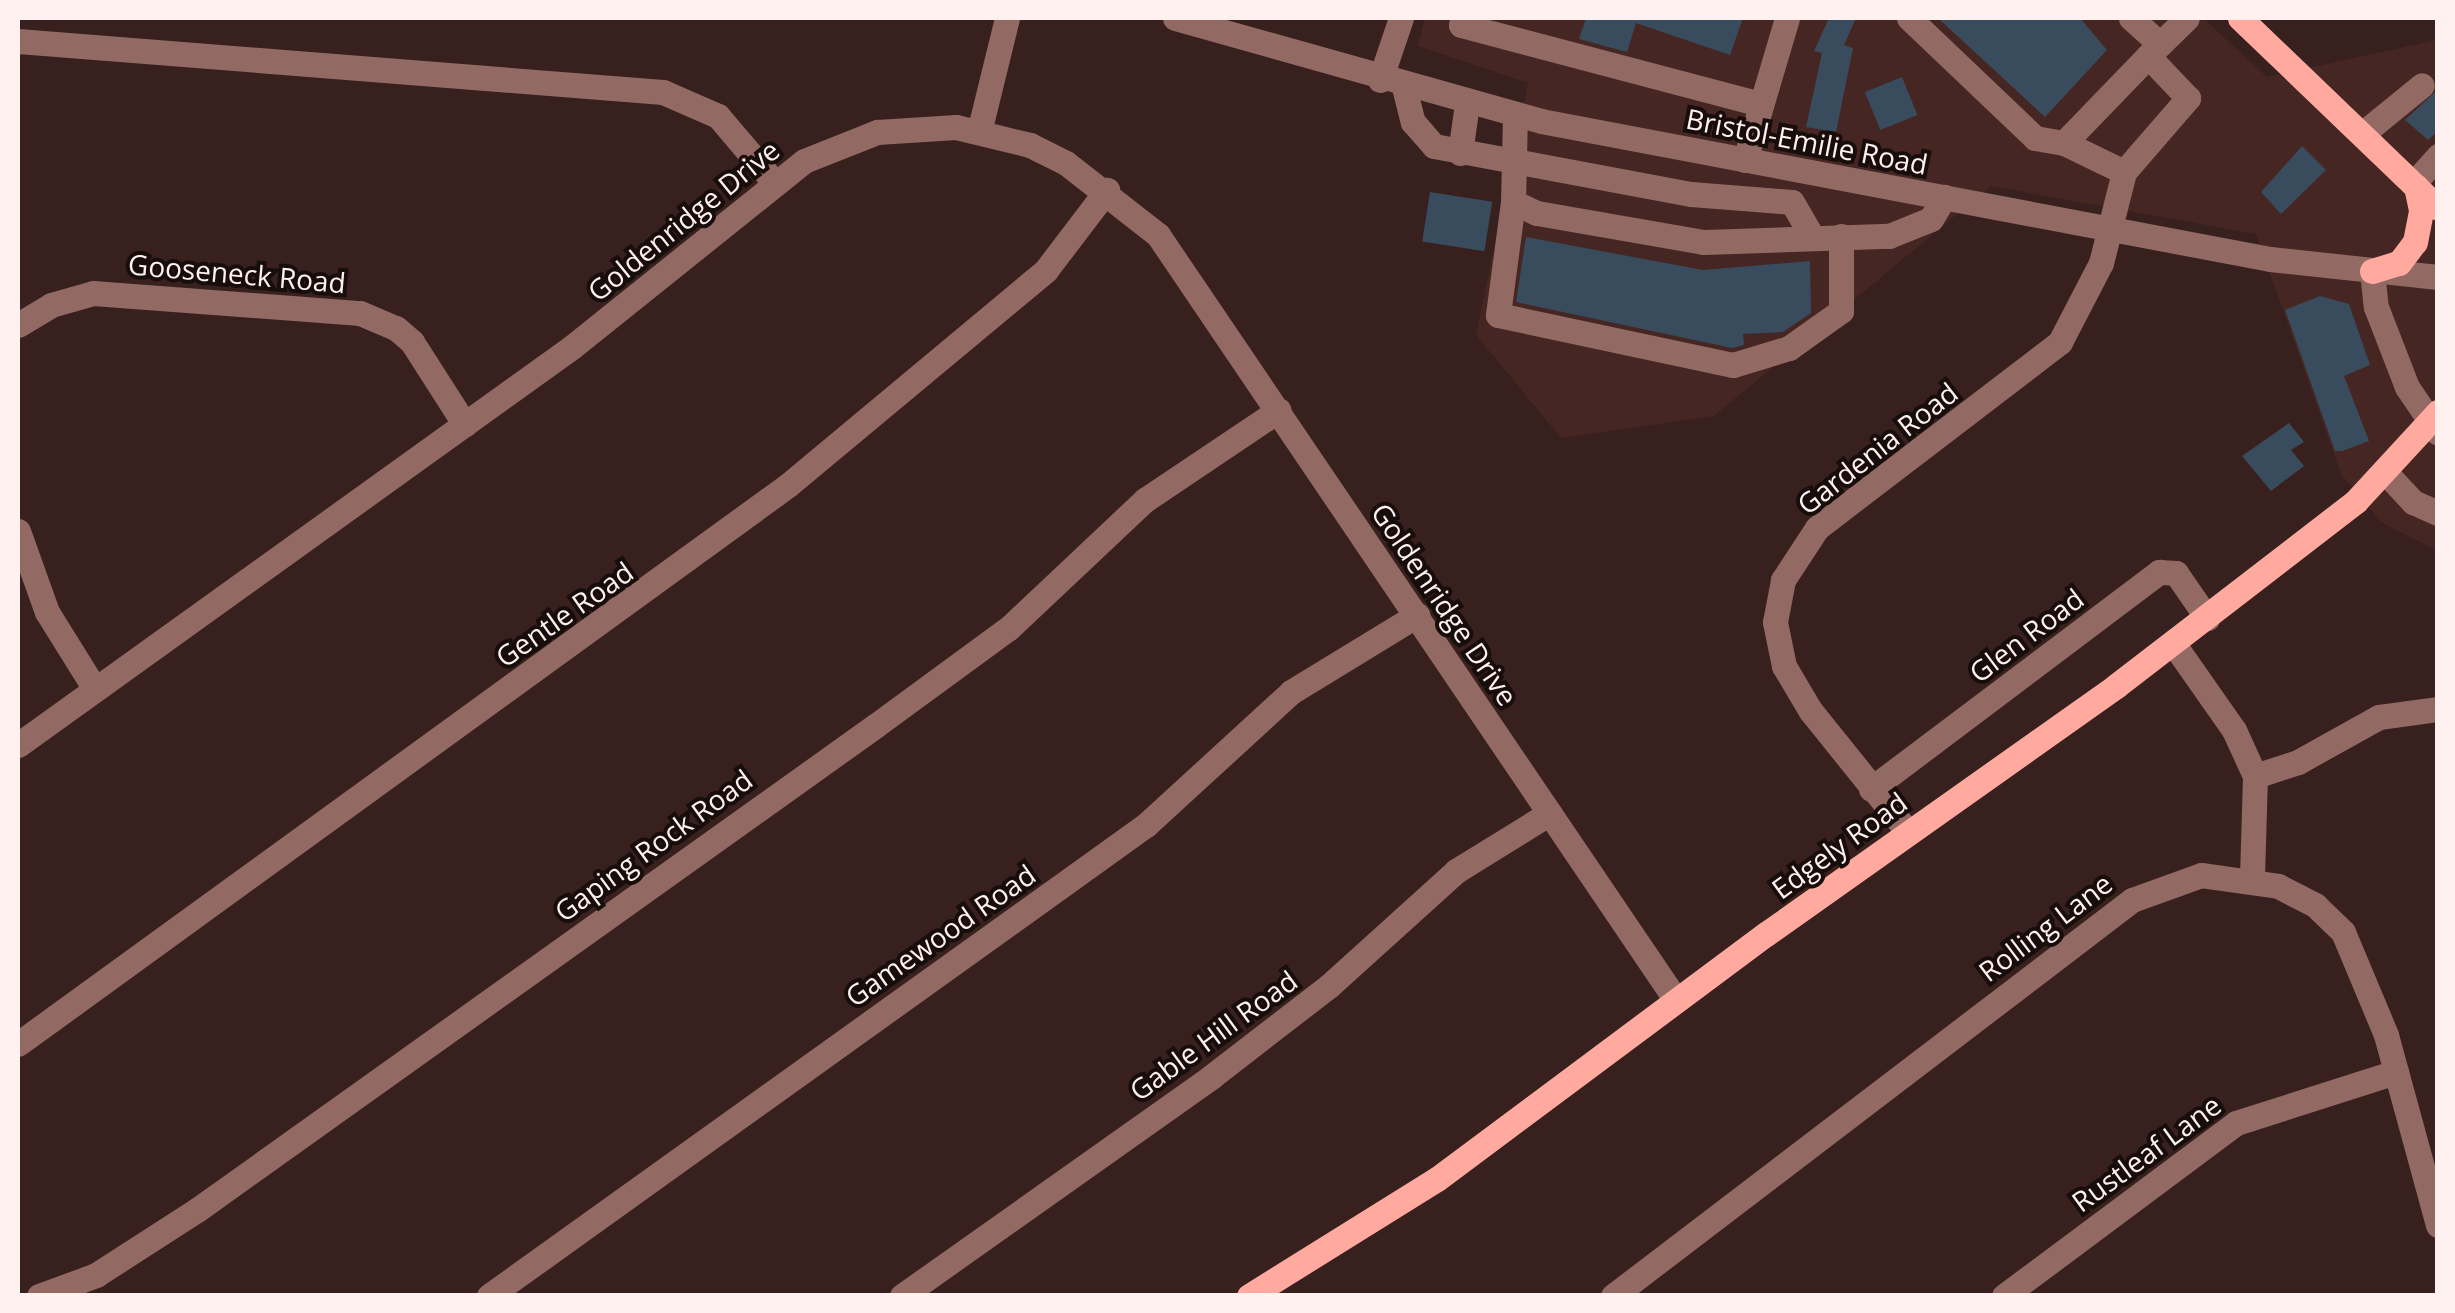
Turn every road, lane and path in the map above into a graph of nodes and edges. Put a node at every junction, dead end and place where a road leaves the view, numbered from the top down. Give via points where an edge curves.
1 (1007, 18) edge
2 (1174, 18) edge
3 (1401, 18) edge
4 (1463, 18) edge
5 (1787, 18) edge
6 (1910, 18) edge
7 (2130, 18) edge
8 (2186, 18) edge
9 (2240, 18) edge
10 (18, 41) edge
11 (2154, 50) junction
12 (1392, 84) junction
13 (2422, 85) dead end
14 (1468, 104) junction
15 (1761, 104) junction
16 (1515, 114) junction
17 (979, 132) junction
18 (1598, 132) junction
19 (2362, 134) junction
20 (2064, 143) junction
21 (1460, 153) junction
22 (2438, 156) edge
23 (1509, 160) junction
24 (1745, 160) junction
25 (2124, 172) junction
26 (1590, 176) junction
27 (774, 182) junction
28 (2414, 186) junction
29 (1107, 190) junction
30 (1944, 197) junction
31 (1513, 202) junction
32 (2438, 208) edge
33 (2111, 229) junction
34 (1812, 236) junction
35 (1841, 236) junction
36 (2372, 271) junction
37 (2438, 277) edge
38 (18, 325) edge
39 (1279, 410) junction
40 (2434, 423) edge
41 (465, 425) junction
42 (2386, 473) junction
43 (2438, 513) edge
44 (18, 531) edge
45 (1417, 615) junction
46 (2207, 618) junction
47 (2173, 643) junction
48 (94, 689) junction
49 (2438, 709) edge
50 (18, 745) edge
51 (2255, 776) junction
52 (1871, 790) junction
53 (1550, 813) junction
54 (1908, 832) junction
55 (2252, 879) junction
56 (1676, 1000) junction
57 (18, 1044) edge
58 (2396, 1072) junction
59 (2438, 1128) edge
60 (2413, 1137) junction
61 (2438, 1225) edge
62 (39, 1296) edge
63 (489, 1296) edge
64 (902, 1296) edge
65 (1249, 1296) edge
66 (1613, 1296) edge
67 (2004, 1296) edge

1 - 17 street
2 - 12 street, Bristol-Emilie Road
3 - 12 street
4 - 15 street via 1460,25
5 - 15 street
6 - 20 street via 2035,138
7 - 11 street
8 - 11 street
9 - 19 main road
10 - 27 street via 664,92 718,116
11 - 20 street
11 - 25 street via 2188,98
12 - 14 street, Bristol-Emilie Road
12 - 21 street via 1434,146
13 - 19 street
14 - 16 street, Bristol-Emilie Road
14 - 21 street
15 - 24 street
16 - 18 street, Bristol-Emilie Road
16 - 23 street
17 - 27 street, Goldenridge Drive via 922,126 876,132 829,148
17 - 29 street, Goldenridge Drive via 1030,145
18 - 24 street, Bristol-Emilie Road
18 - 26 street
19 - 28 main road
20 - 25 street
21 - 23 street
22 - 28 street
23 - 26 street
23 - 31 street
24 - 30 street, Bristol-Emilie Road
25 - 33 street, Gardenia Road
26 - 34 street via 1792,202
27 - 41 street, Goldenridge Drive
28 - 32 main road
28 - 36 main road via 2422,210 2415,242 2399,262
29 - 39 street, Goldenridge Drive via 1158,234 1193,278
29 - 57 street, Gentle Road via 1046,270 786,486
30 - 33 street, Bristol-Emilie Road
30 - 35 street via 1931,219 1890,236
31 - 34 street via 1537,214 1704,242
31 - 35 street via 1498,315 1733,365 1789,348 1842,311
33 - 36 street, Bristol-Emilie Road
33 - 52 street, Gardenia Road via 2077,318 2060,342 1817,528 1783,580 1775,622 1784,666
34 - 35 street
36 - 37 street, Bristol-Emilie Road
36 - 40 street via 2376,306
38 - 41 street, Gooseneck Road via 52,305 105,292 360,314 412,342
39 - 45 street, Goldenridge Drive
39 - 62 street, Gaping Rock Road via 1144,500 1022,618 875,726 197,1210 96,1275
40 - 42 main road, Edgely Road
41 - 48 street, Goldenridge Drive
42 - 43 street via 2412,502
42 - 46 main road, Edgely Road
44 - 48 street via 47,612
45 - 53 street, Goldenridge Drive
45 - 63 street, Gamewood Road via 1291,692 1146,824
46 - 47 main road, Edgely Road
46 - 52 street, Glen Road via 2176,573 2159,572
47 - 51 street via 2234,730
47 - 54 main road, Edgely Road
48 - 50 street, Goldenridge Drive
49 - 51 street via 2378,717 2298,762
51 - 55 street via 2259,830
52 - 54 street, Gardenia Road
53 - 56 street, Goldenridge Drive
53 - 64 street, Gable Hill Road via 1456,871 1358,961 1226,1066
54 - 56 main road, Edgely Road
55 - 58 street, Rolling Lane via 2315,905 2343,932 2362,968
55 - 66 street, Rolling Lane via 2201,875 2132,900
56 - 65 main road, Edgely Road via 1438,1179
58 - 60 street, Rolling Lane
58 - 67 street, Rustleaf Lane via 2236,1123
59 - 60 street
60 - 61 street, Rolling Lane

